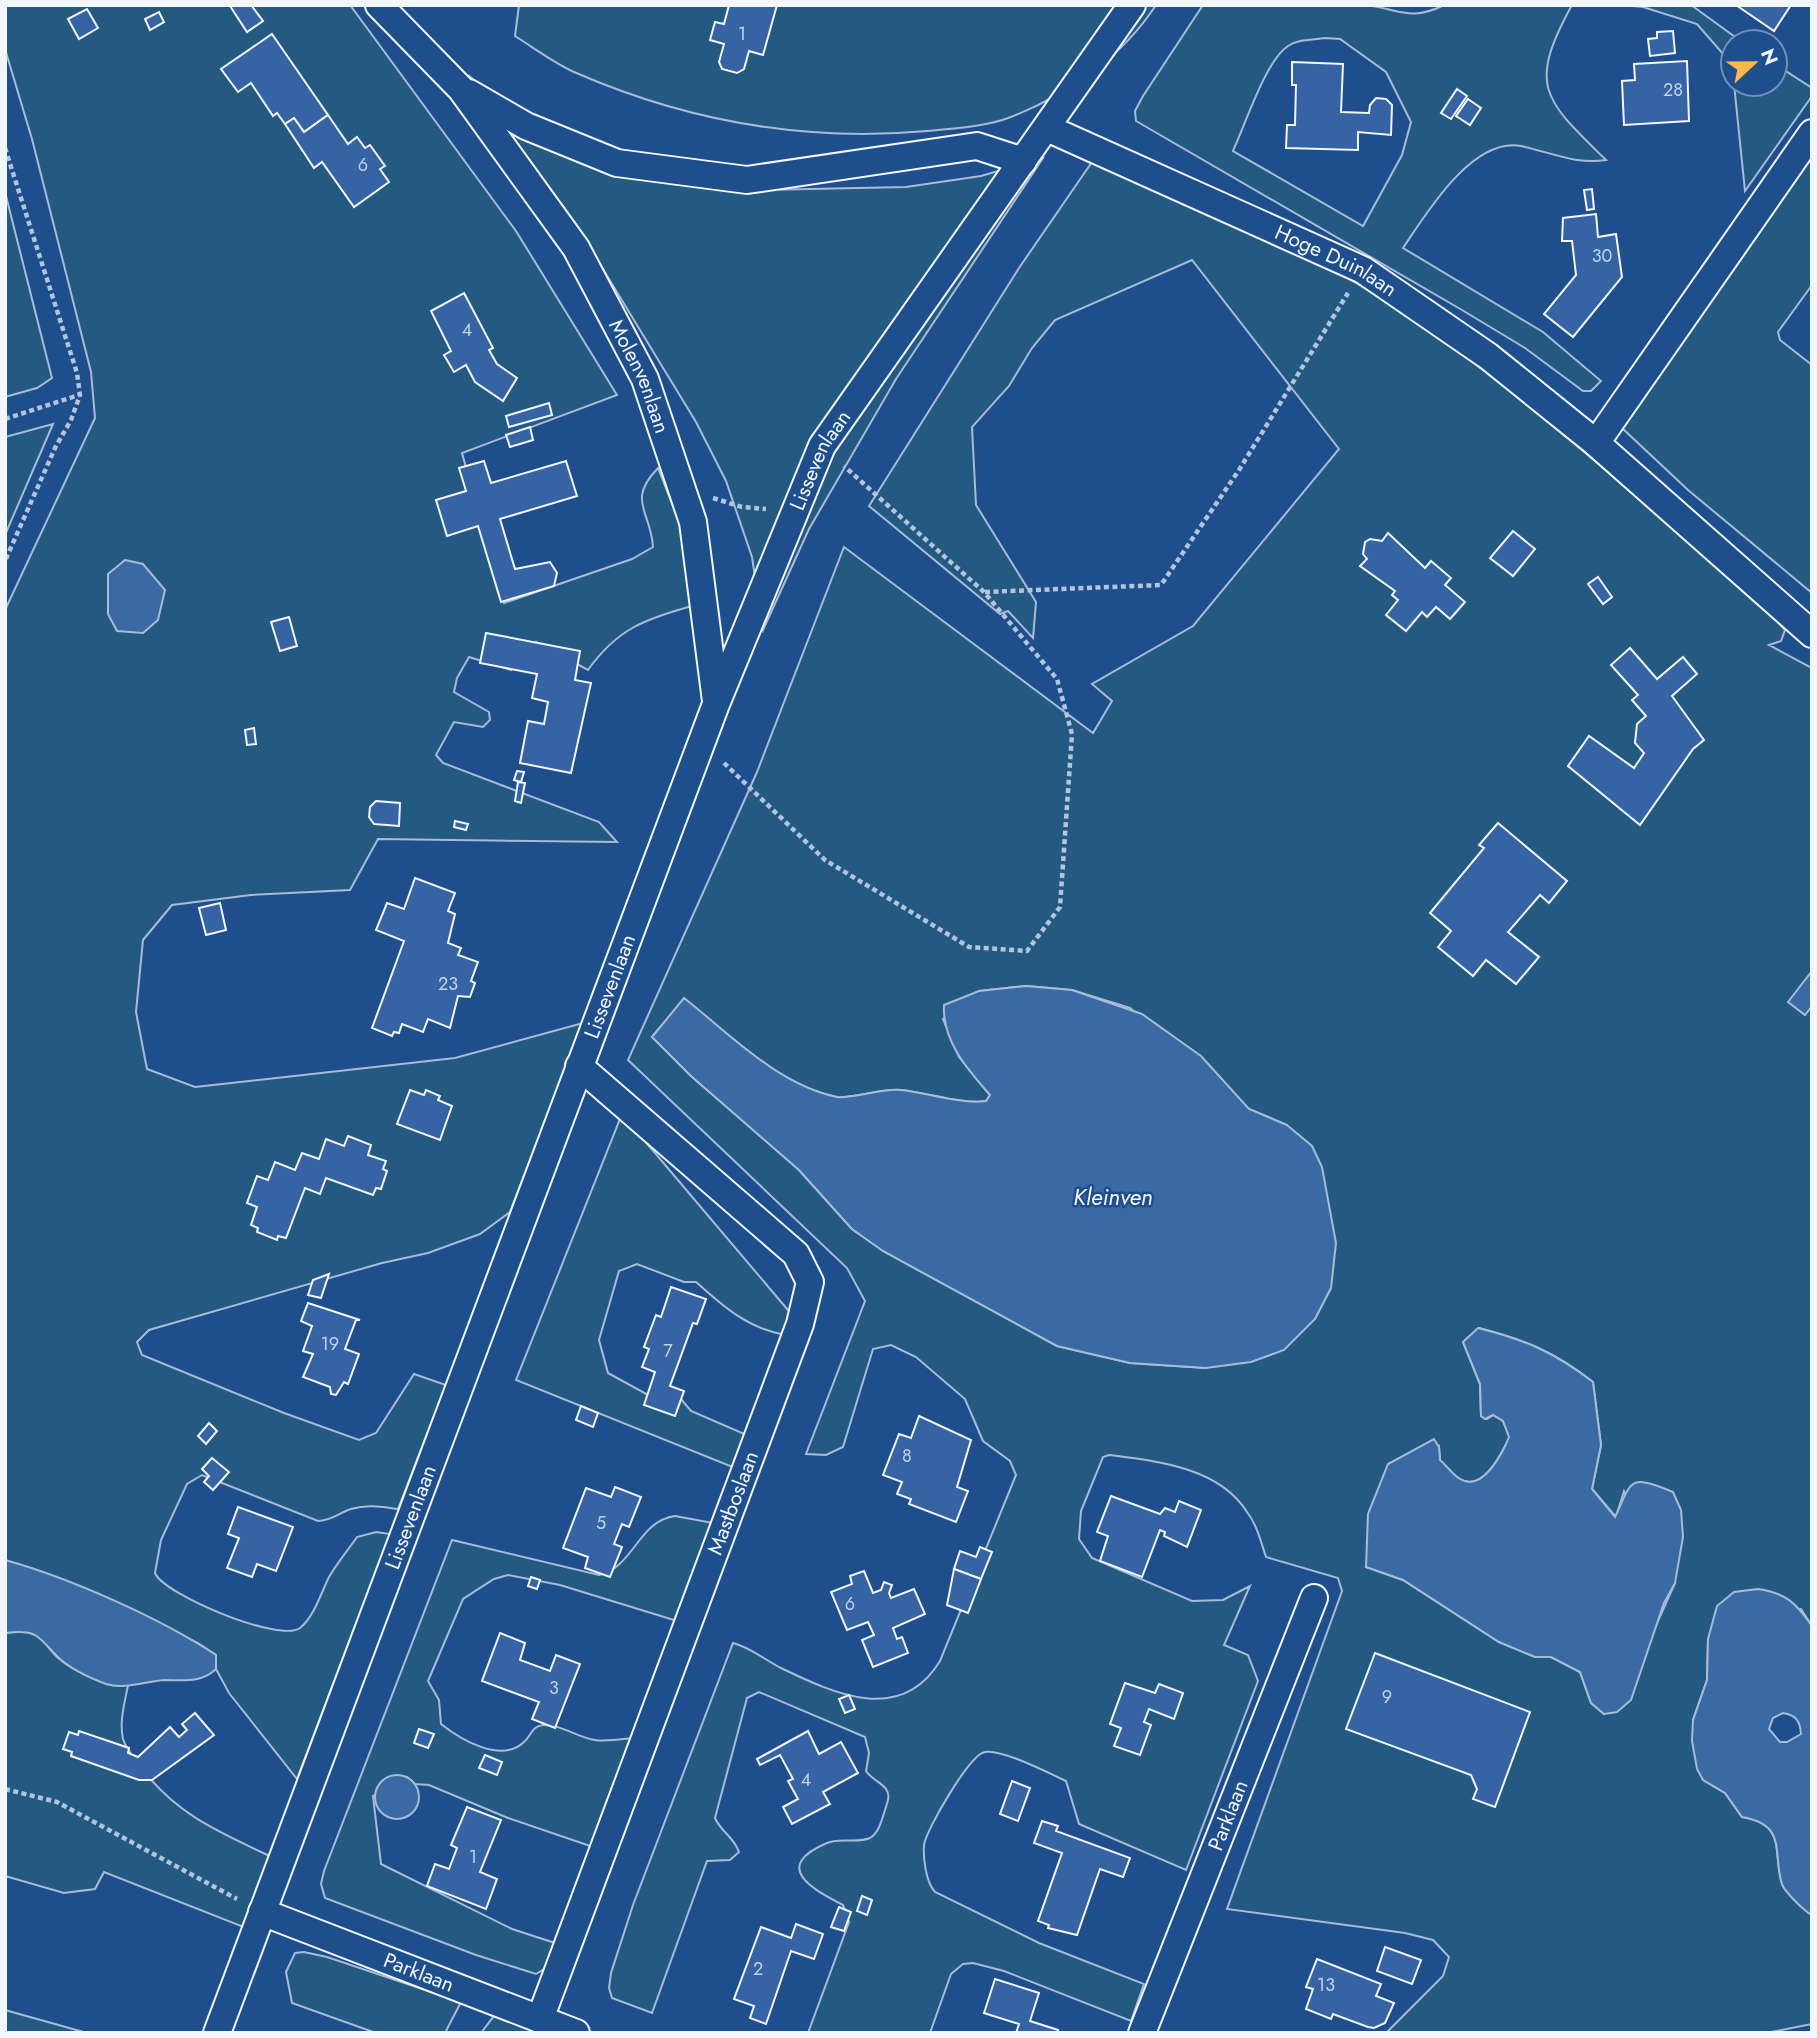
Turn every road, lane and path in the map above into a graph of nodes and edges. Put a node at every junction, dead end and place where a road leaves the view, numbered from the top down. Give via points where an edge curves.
1 (379, 5) edge
2 (1132, 5) edge
3 (461, 89) junction
4 (1047, 128) junction
5 (1812, 133) edge
6 (5, 148) edge
7 (1023, 161) junction
8 (1363, 270) junction
9 (80, 395) junction
10 (5, 419) edge
11 (1596, 443) junction
12 (822, 446) junction
13 (682, 489) junction
14 (794, 512) junction
15 (5, 561) edge
16 (984, 592) junction
17 (1812, 634) edge
18 (716, 704) junction
19 (703, 743) junction
20 (579, 1066) junction
21 (1314, 1598) dead end
22 (5, 1789) edge
23 (262, 1912) junction
24 (540, 2020) junction
25 (217, 2033) edge
26 (576, 2033) edge
27 (1142, 2033) edge

1 - 3 street, Molenvenlaan
2 - 4 street, Lissevenlaan
3 - 7 street, Molenvenlaan via 526,126 617,163 747,180 977,146
3 - 13 street, Molenvenlaan via 576,248 645,379
4 - 7 street, Lissevenlaan
4 - 8 street, Hoge Duinlaan
5 - 11 street
6 - 9 path via 78,373
7 - 12 street, Lissevenlaan
8 - 11 street, Hoge Duinlaan via 1488,356
8 - 16 path via 1239,470 1161,585
9 - 10 path
9 - 15 path
11 - 17 street, Hoge Duinlaan
12 - 14 street, Lissevenlaan
12 - 16 path
13 - 14 path via 742,507
13 - 18 street, Molenvenlaan via 694,522
14 - 18 street, Lissevenlaan
16 - 19 path via 1057,679 1072,734 1060,907 1027,951 969,947 825,860
18 - 19 street, Lissevenlaan
19 - 20 street, Lissevenlaan
20 - 23 street, Lissevenlaan
20 - 24 street, Mastboslaan via 796,1254 810,1282 800,1324
21 - 27 street, Parklaan
22 - 23 path via 57,1802
23 - 24 street, Parklaan
23 - 25 street, Lissevenlaan
24 - 26 street, Parklaan

